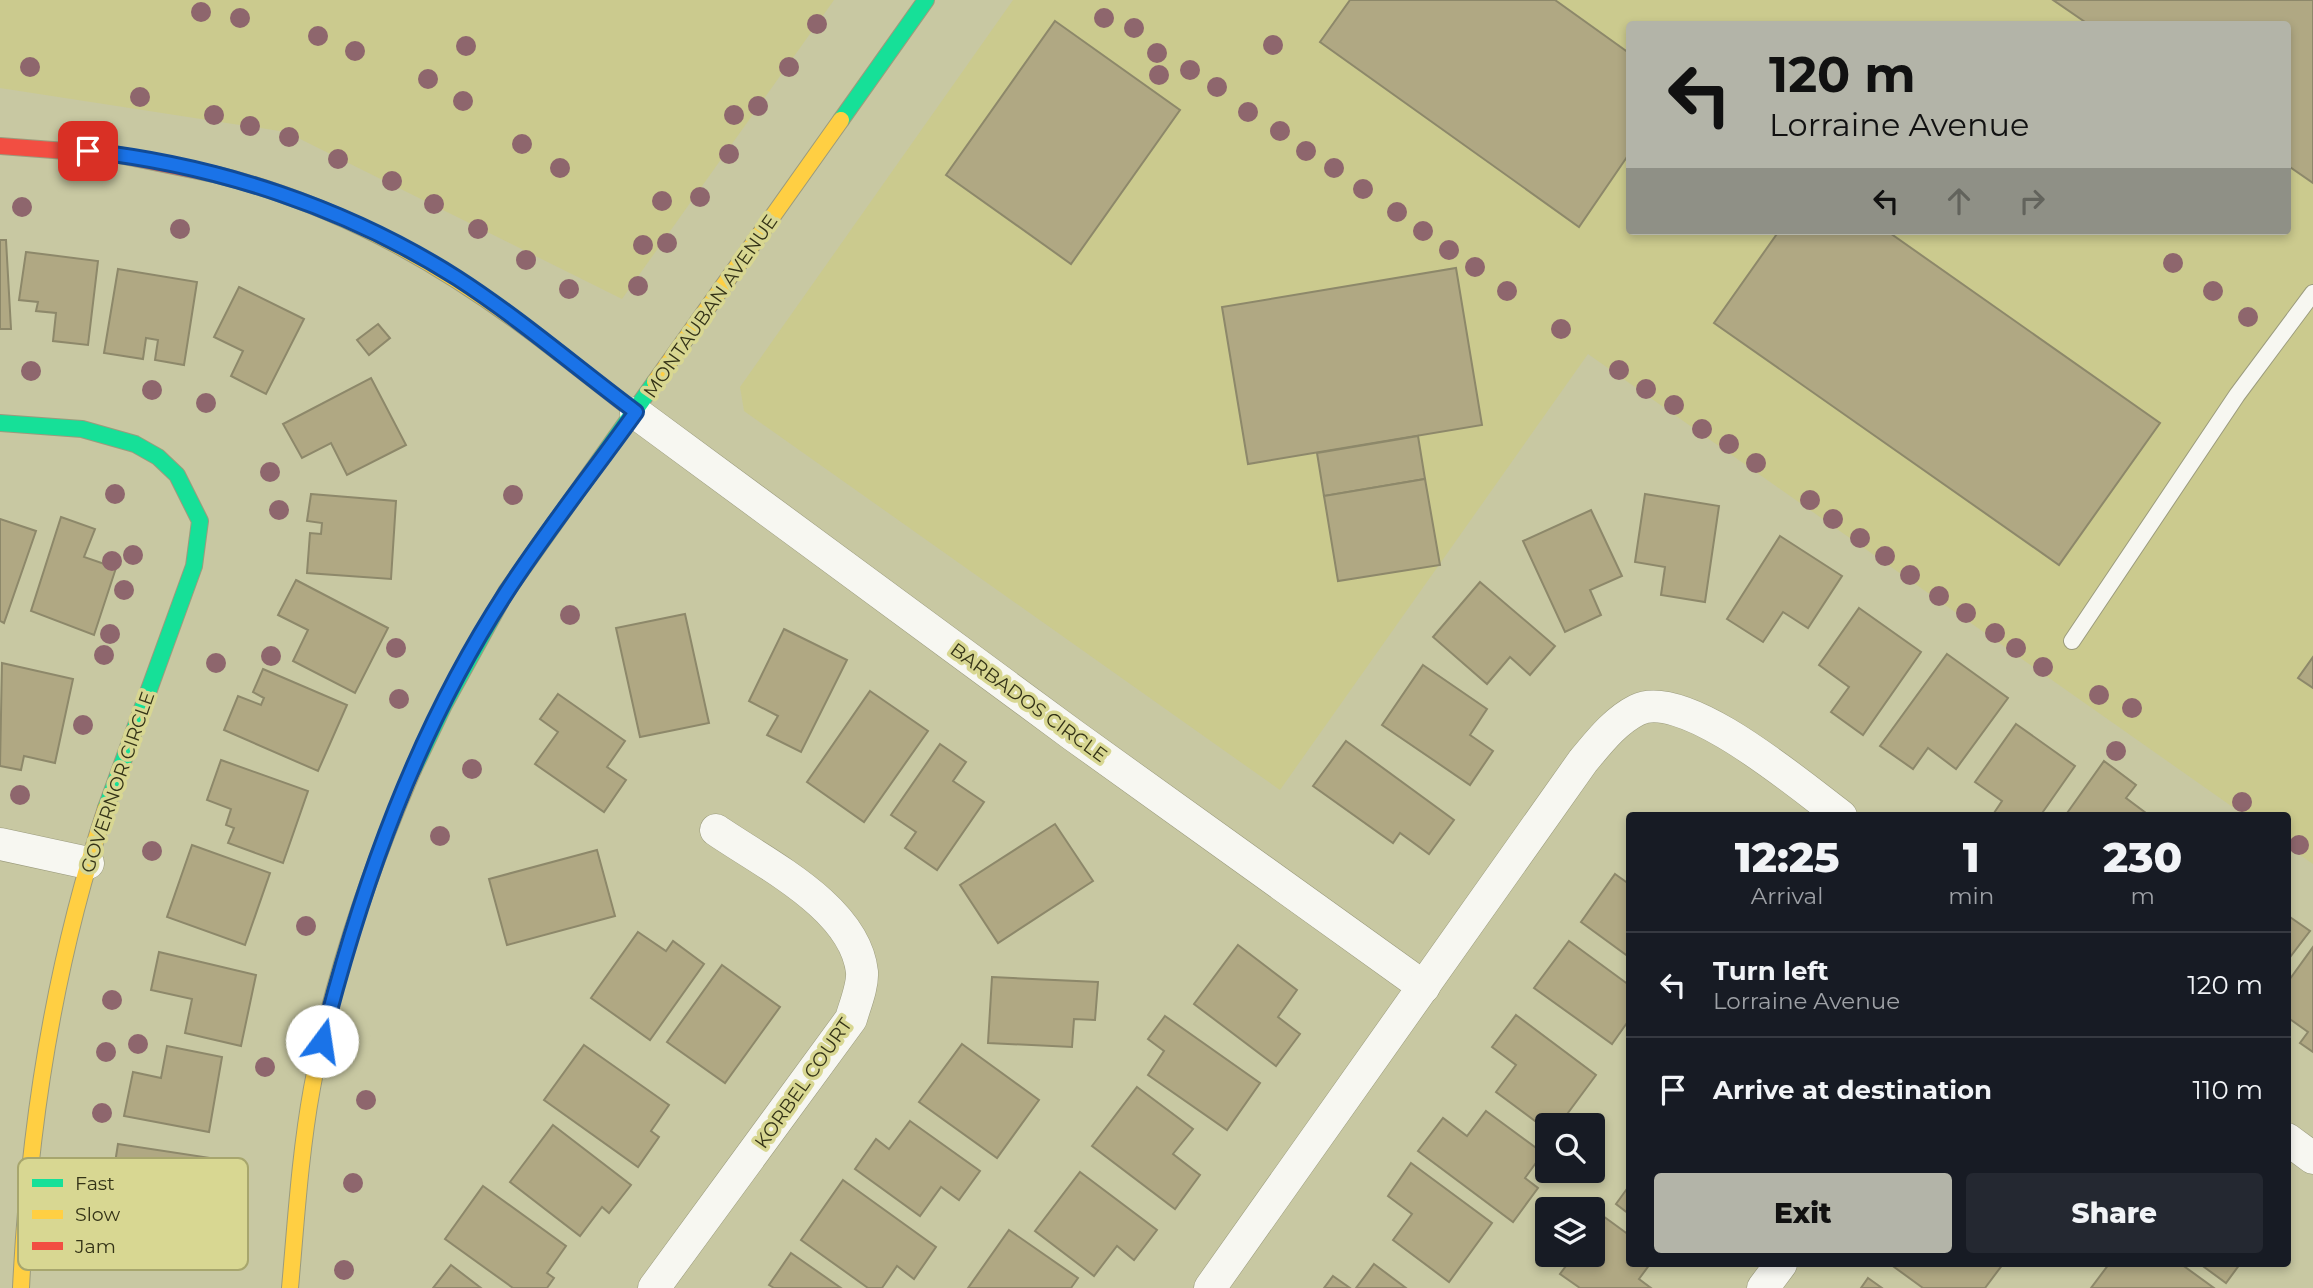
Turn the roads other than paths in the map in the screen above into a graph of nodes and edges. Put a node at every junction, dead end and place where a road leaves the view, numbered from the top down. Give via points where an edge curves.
1 (926, 0) edge
2 (0, 146) edge
3 (2313, 293) edge
4 (636, 412) junction
5 (0, 423) edge
6 (2072, 641) dead end
7 (1835, 812) edge
8 (716, 830) dead end
9 (0, 844) edge
10 (88, 863) junction
11 (1424, 987) junction
12 (2291, 1142) edge
13 (29, 1158) edge
14 (2313, 1158) edge
15 (1779, 1267) edge
16 (22, 1270) edge
17 (21, 1288) edge
18 (290, 1288) edge
19 (654, 1288) edge
20 (1210, 1288) edge
21 (1763, 1288) edge

1 - 4 street, MONTAUBAN AVENUE
2 - 4 street via 131,156 202,170 285,195 366,228 457,278
3 - 6 lane via 2238,395
4 - 11 street, BARBADOS CIRCLE
4 - 18 street, MONTAUBAN AVENUE via 506,592 418,754 377,853 344,952 317,1063 302,1148
5 - 10 street, GOVERNOR CIRCLE via 103,433 153,450 184,481 201,523 194,566
7 - 11 street via 1717,726 1676,708 1640,708 1609,730 1583,761
8 - 19 street, KORBEL COURT via 828,907 852,939 862,973 851,1019
9 - 10 street
10 - 13 street, GOVERNOR CIRCLE via 60,969
11 - 20 street
12 - 14 street
15 - 21 street
16 - 17 street, GOVERNOR CIRCLE

